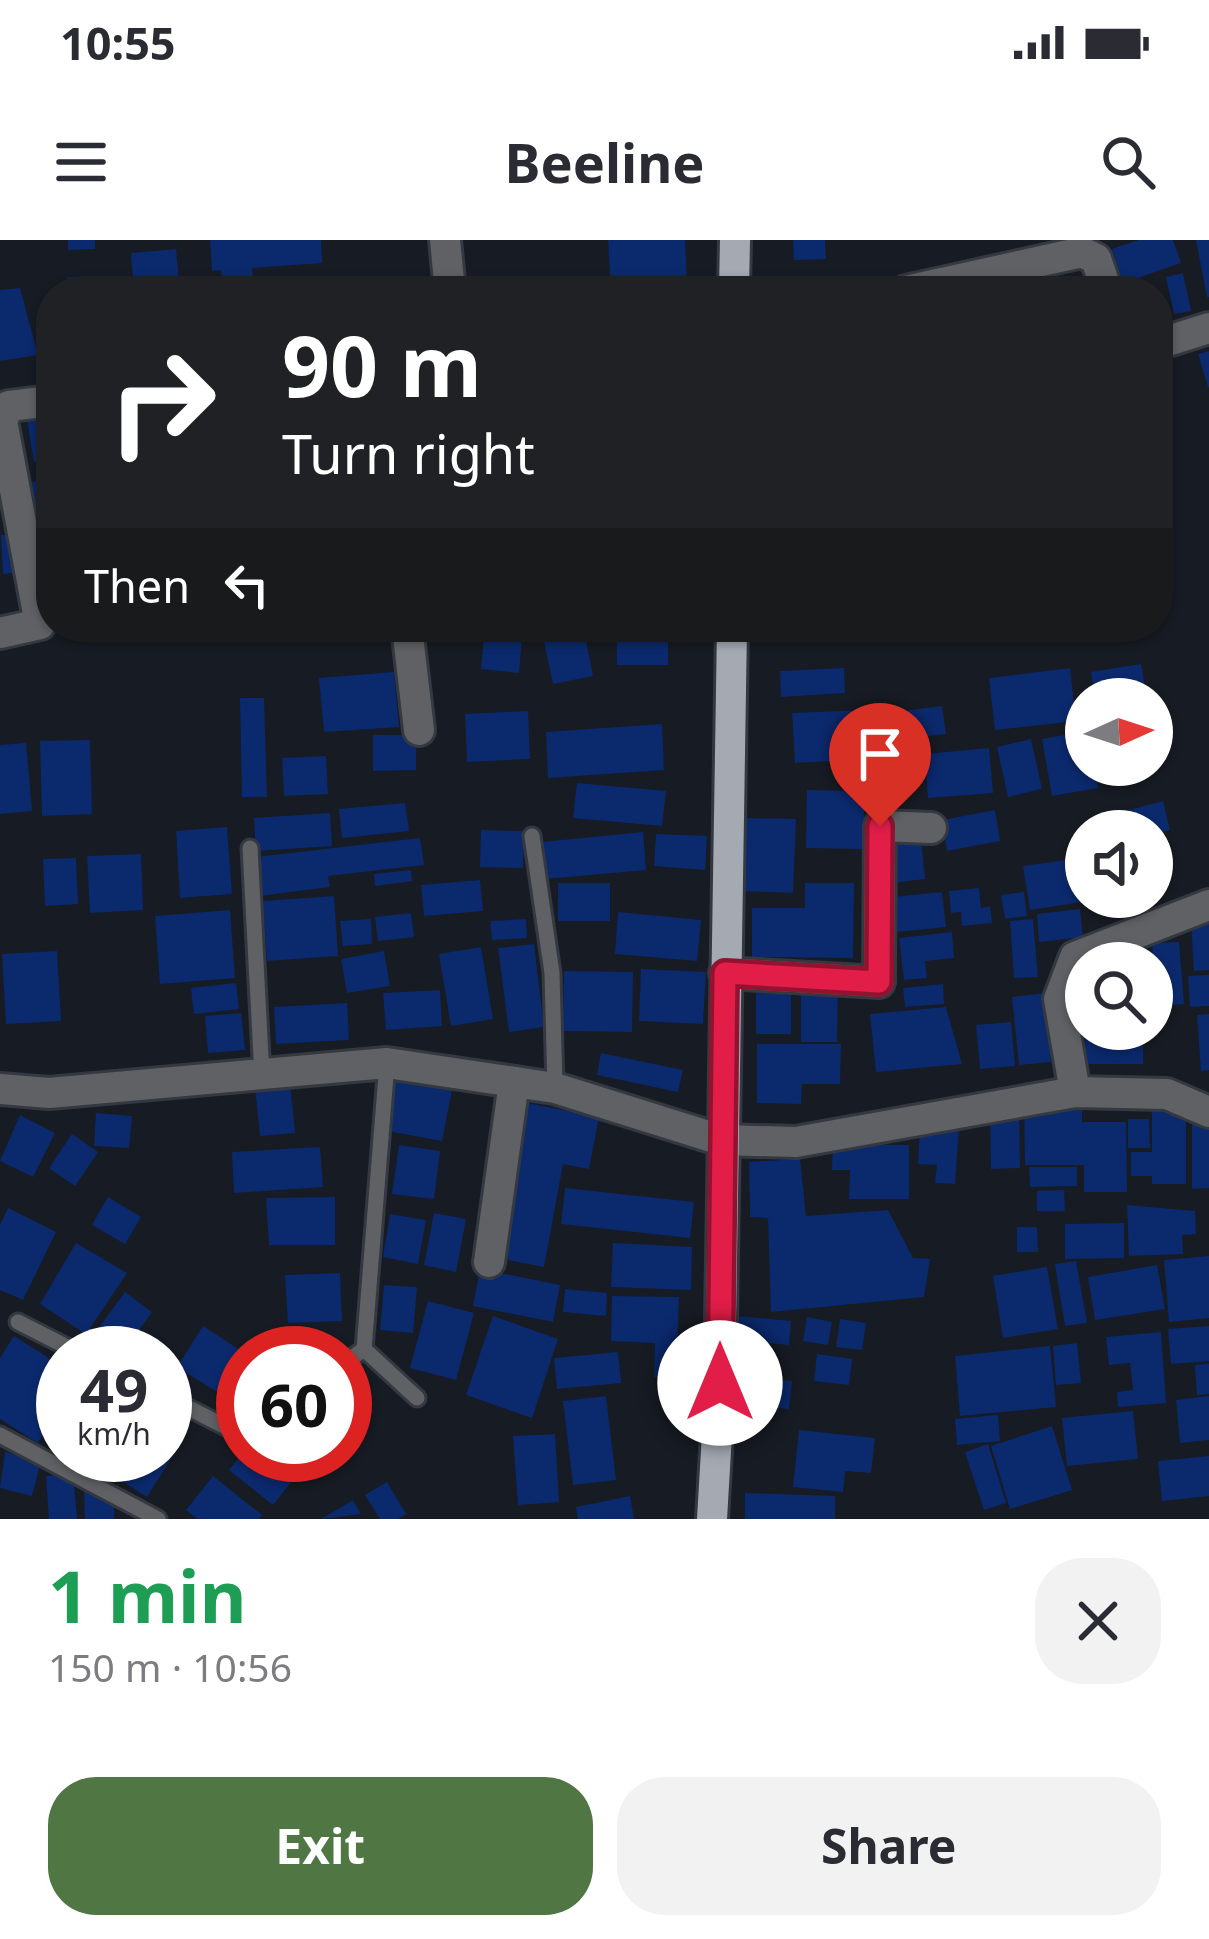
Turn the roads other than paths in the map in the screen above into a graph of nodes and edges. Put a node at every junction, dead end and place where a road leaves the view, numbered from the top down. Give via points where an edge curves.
1 (445, 240) edge
2 (735, 240) edge
3 (449, 276) edge
4 (734, 276) edge
5 (973, 276) edge
6 (1102, 276) edge
7 (1209, 328) edge
8 (1173, 339) edge
9 (36, 403) edge
10 (36, 577) edge
11 (36, 625) edge
12 (0, 633) edge
13 (409, 642) edge
14 (732, 642) edge
15 (419, 730) dead end
16 (931, 828) dead end
17 (532, 836) dead end
18 (250, 848) dead end
19 (1209, 904) edge
20 (725, 973) junction
21 (387, 1063) junction
22 (262, 1076) junction
23 (514, 1082) junction
24 (555, 1088) junction
25 (0, 1089) edge
26 (1075, 1092) junction
27 (1209, 1112) edge
28 (721, 1140) junction
29 (489, 1262) dead end
30 (18, 1322) dead end
31 (366, 1326) edge
32 (36, 1331) edge
33 (372, 1356) edge
34 (417, 1398) dead end
35 (0, 1435) edge
36 (158, 1519) edge
37 (712, 1519) edge

1 - 3 street
2 - 4 main road
5 - 6 street via 1082,252 1096,259
7 - 8 street
9 - 10 street via 9,406 2,421
11 - 12 street
13 - 15 street
14 - 20 main road
16 - 20 street via 880,826 879,982
17 - 24 lane via 552,973
18 - 22 lane
19 - 26 street via 1075,957 1059,999
20 - 28 main road
21 - 22 street
21 - 23 street
21 - 31 lane
22 - 25 street via 49,1093
23 - 24 street
23 - 29 street
24 - 28 street
26 - 27 street via 1167,1094
26 - 28 street via 796,1142
28 - 37 main road
30 - 32 lane
33 - 34 lane
35 - 36 lane

